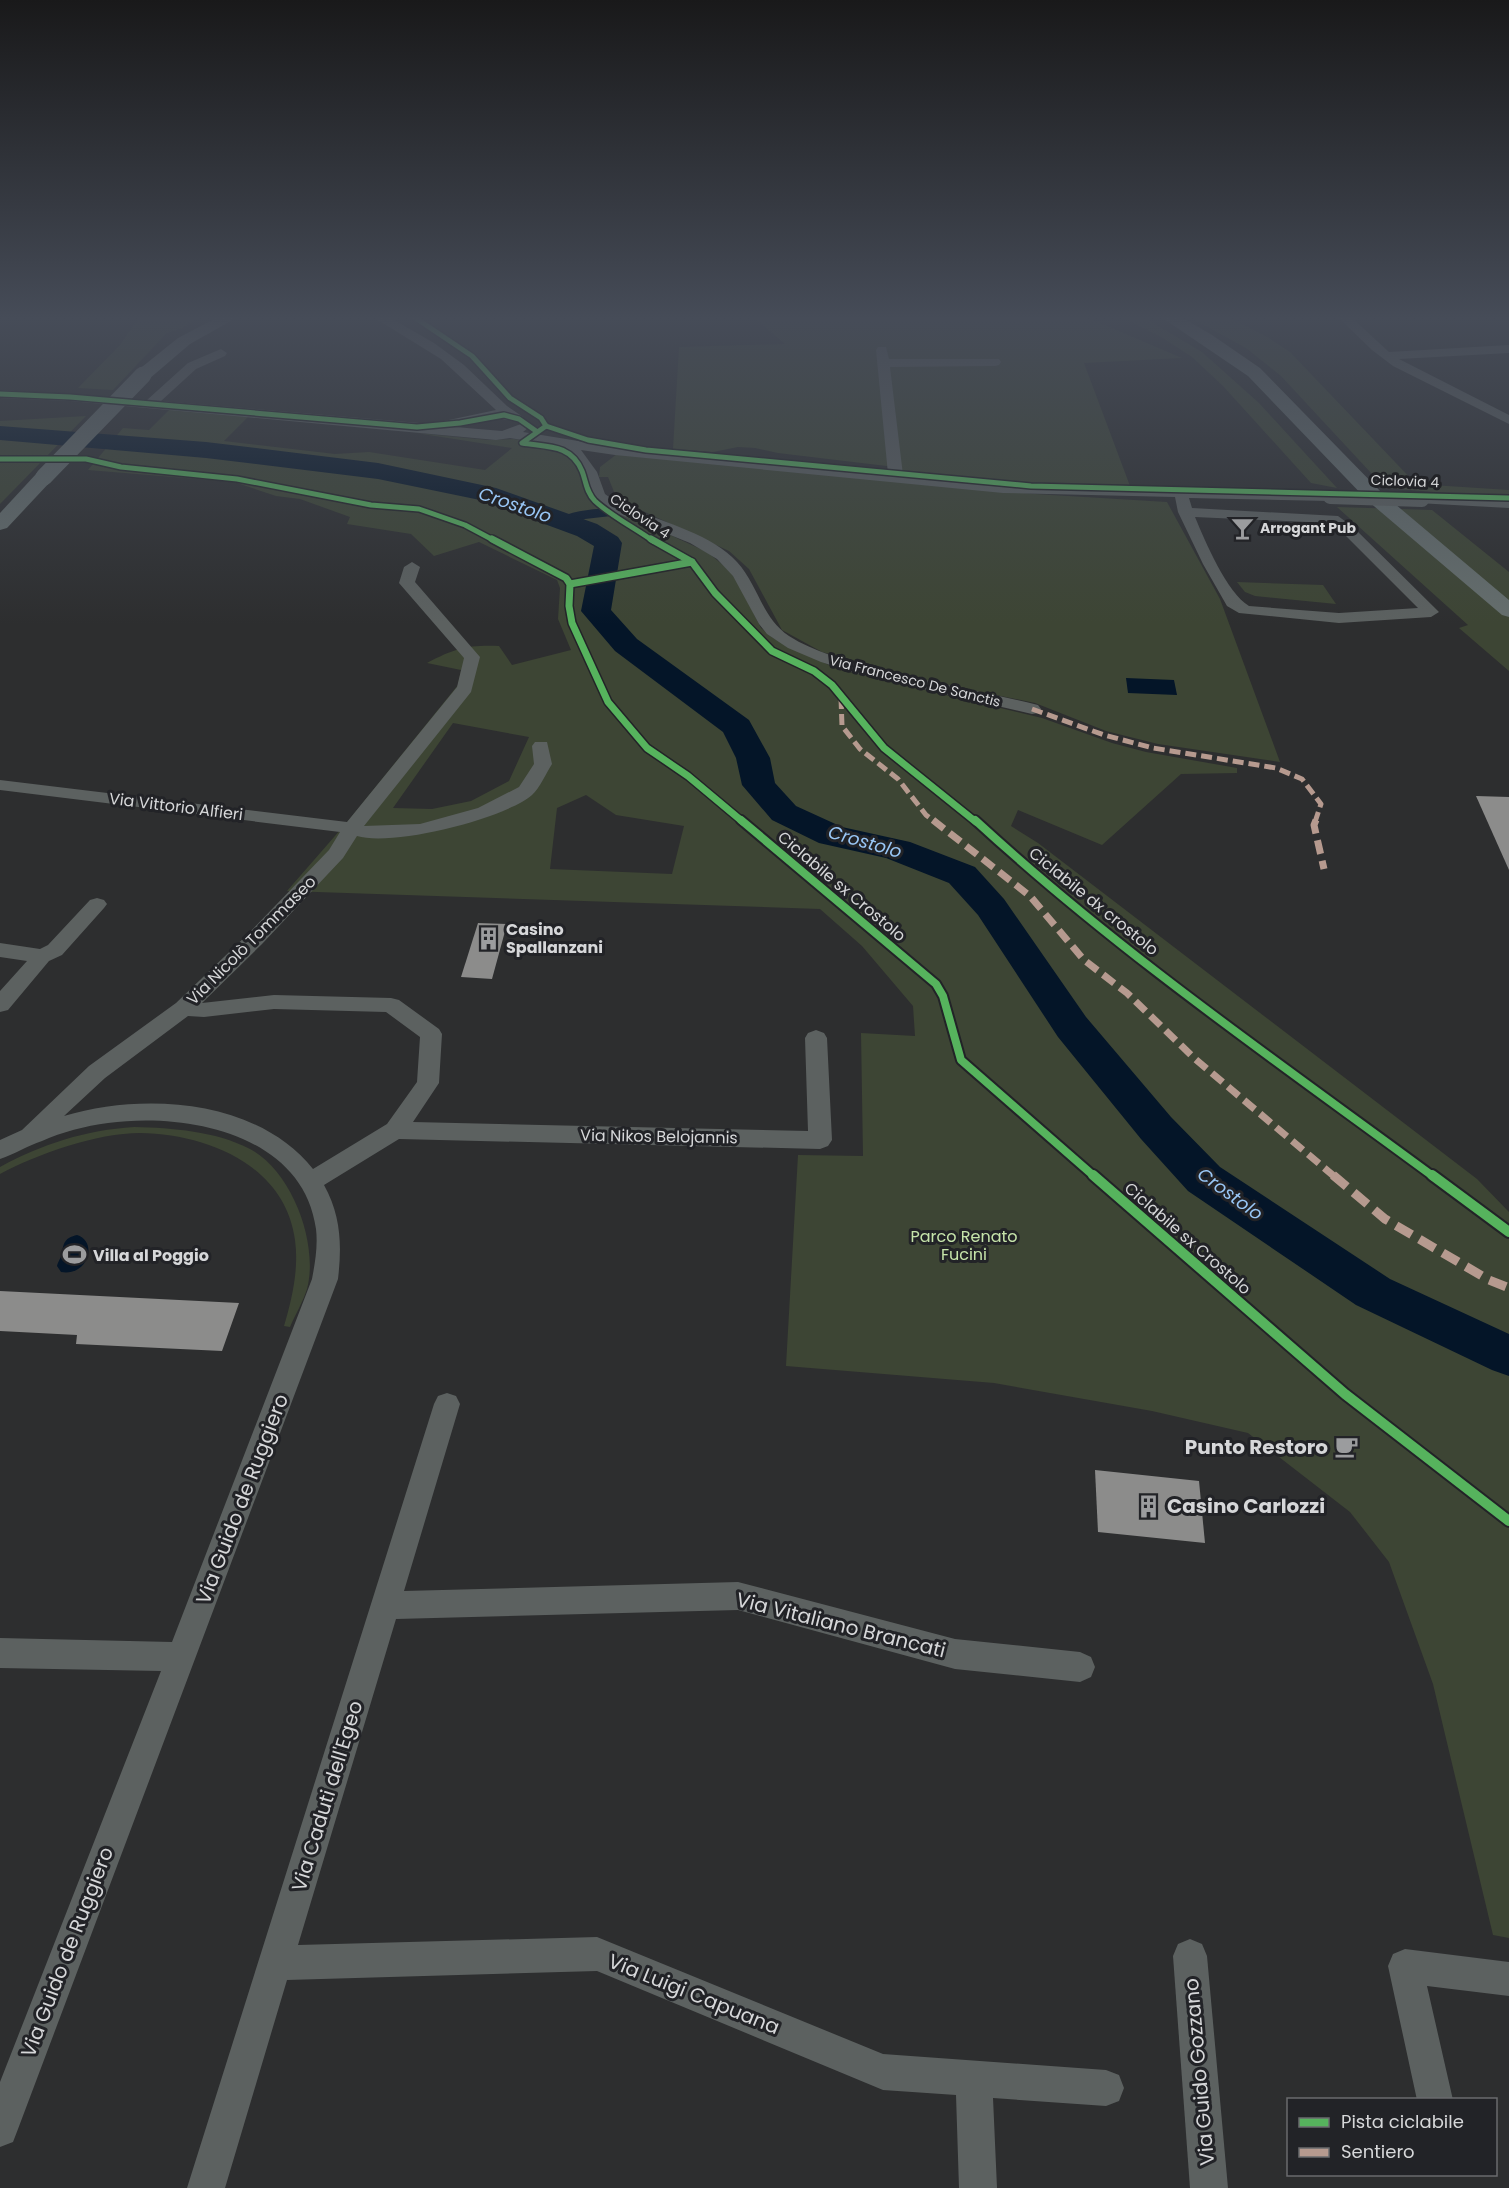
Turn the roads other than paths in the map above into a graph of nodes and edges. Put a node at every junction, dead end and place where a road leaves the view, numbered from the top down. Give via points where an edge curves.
1 (100, 419) edge
2 (325, 419) edge
3 (476, 419) edge
4 (484, 419) edge
5 (514, 419) edge
6 (890, 419) edge
7 (1300, 419) edge
8 (517, 420) junction
9 (475, 423) junction
10 (509, 434) junction
11 (564, 443) junction
12 (615, 451) junction
13 (590, 472) junction
14 (896, 479) junction
15 (1180, 495) junction
16 (1509, 504) edge
17 (1185, 512) junction
18 (0, 524) edge
19 (412, 567) dead end
20 (1509, 611) edge
21 (1032, 708) dead end
22 (541, 746) dead end
23 (0, 785) edge
24 (352, 828) junction
25 (97, 904) dead end
26 (0, 950) edge
27 (42, 956) junction
28 (0, 1005) edge
29 (184, 1008) junction
30 (816, 1038) dead end
31 (395, 1130) junction
32 (30, 1134) junction
33 (0, 1150) edge
34 (311, 1182) junction
35 (447, 1404) dead end
36 (386, 1605) junction
37 (0, 1653) edge
38 (180, 1657) junction
39 (1080, 1667) dead end
40 (1190, 1956) dead end
41 (275, 1964) junction
42 (1509, 1979) edge
43 (974, 2078) junction
44 (1106, 2088) dead end
45 (1435, 2098) edge
46 (0, 2129) edge
47 (206, 2188) edge
48 (978, 2188) edge
49 (1209, 2188) edge

1 - 18 main road, bridge
2 - 9 street via 417,427
3 - 9 street
4 - 9 street
5 - 8 street
6 - 14 street
7 - 20 main road via 1375,497
8 - 10 street via 520,429
8 - 11 street
9 - 10 street via 488,436
10 - 11 street
11 - 12 street
11 - 13 street, Via Francesco De Sanctis
12 - 13 street
12 - 14 street
13 - 21 street, Via Francesco De Sanctis via 599,496 607,502 723,556 739,571 764,622 782,639 815,656 864,670
14 - 15 street via 1038,491
15 - 16 street, bridge
15 - 17 street
17 - 17 street via 1233,603 1245,610 1340,618 1431,612 1333,519
19 - 24 street, Via Nicolò Tommaseo via 407,583 472,657 465,688
22 - 24 street via 543,764 526,791 485,812 421,830 367,833
23 - 24 street, Via Vittorio Alfieri
24 - 29 street, Via Nicolò Tommaseo via 336,854
25 - 27 street via 55,950
26 - 27 street
27 - 28 street
29 - 31 street via 204,1010 274,1002 391,1005 431,1034 428,1083
29 - 32 street, Via Nicolò Tommaseo via 97,1072
30 - 31 street, Via Nikos Belojannis via 820,1140
31 - 34 street
32 - 33 street, Via Guido de Ruggiero
32 - 34 street, Via Guido de Ruggiero via 125,1113 199,1116 250,1132 274,1145
34 - 38 street, Via Guido de Ruggiero via 327,1222 325,1279
35 - 36 street, Via Caduti dell'Egeo
36 - 39 street, Via Vitaliano Brancati via 738,1596 955,1654
36 - 41 street, Via Caduti dell'Egeo
37 - 38 street
38 - 46 street, Via Guido de Ruggiero
40 - 49 street, Via Guido Gozzano
41 - 43 street, Via Luigi Capuana via 597,1954 883,2072
41 - 47 street, Via Caduti dell'Egeo
42 - 45 street via 1405,1966
43 - 44 street, Via Luigi Capuana
43 - 48 street

